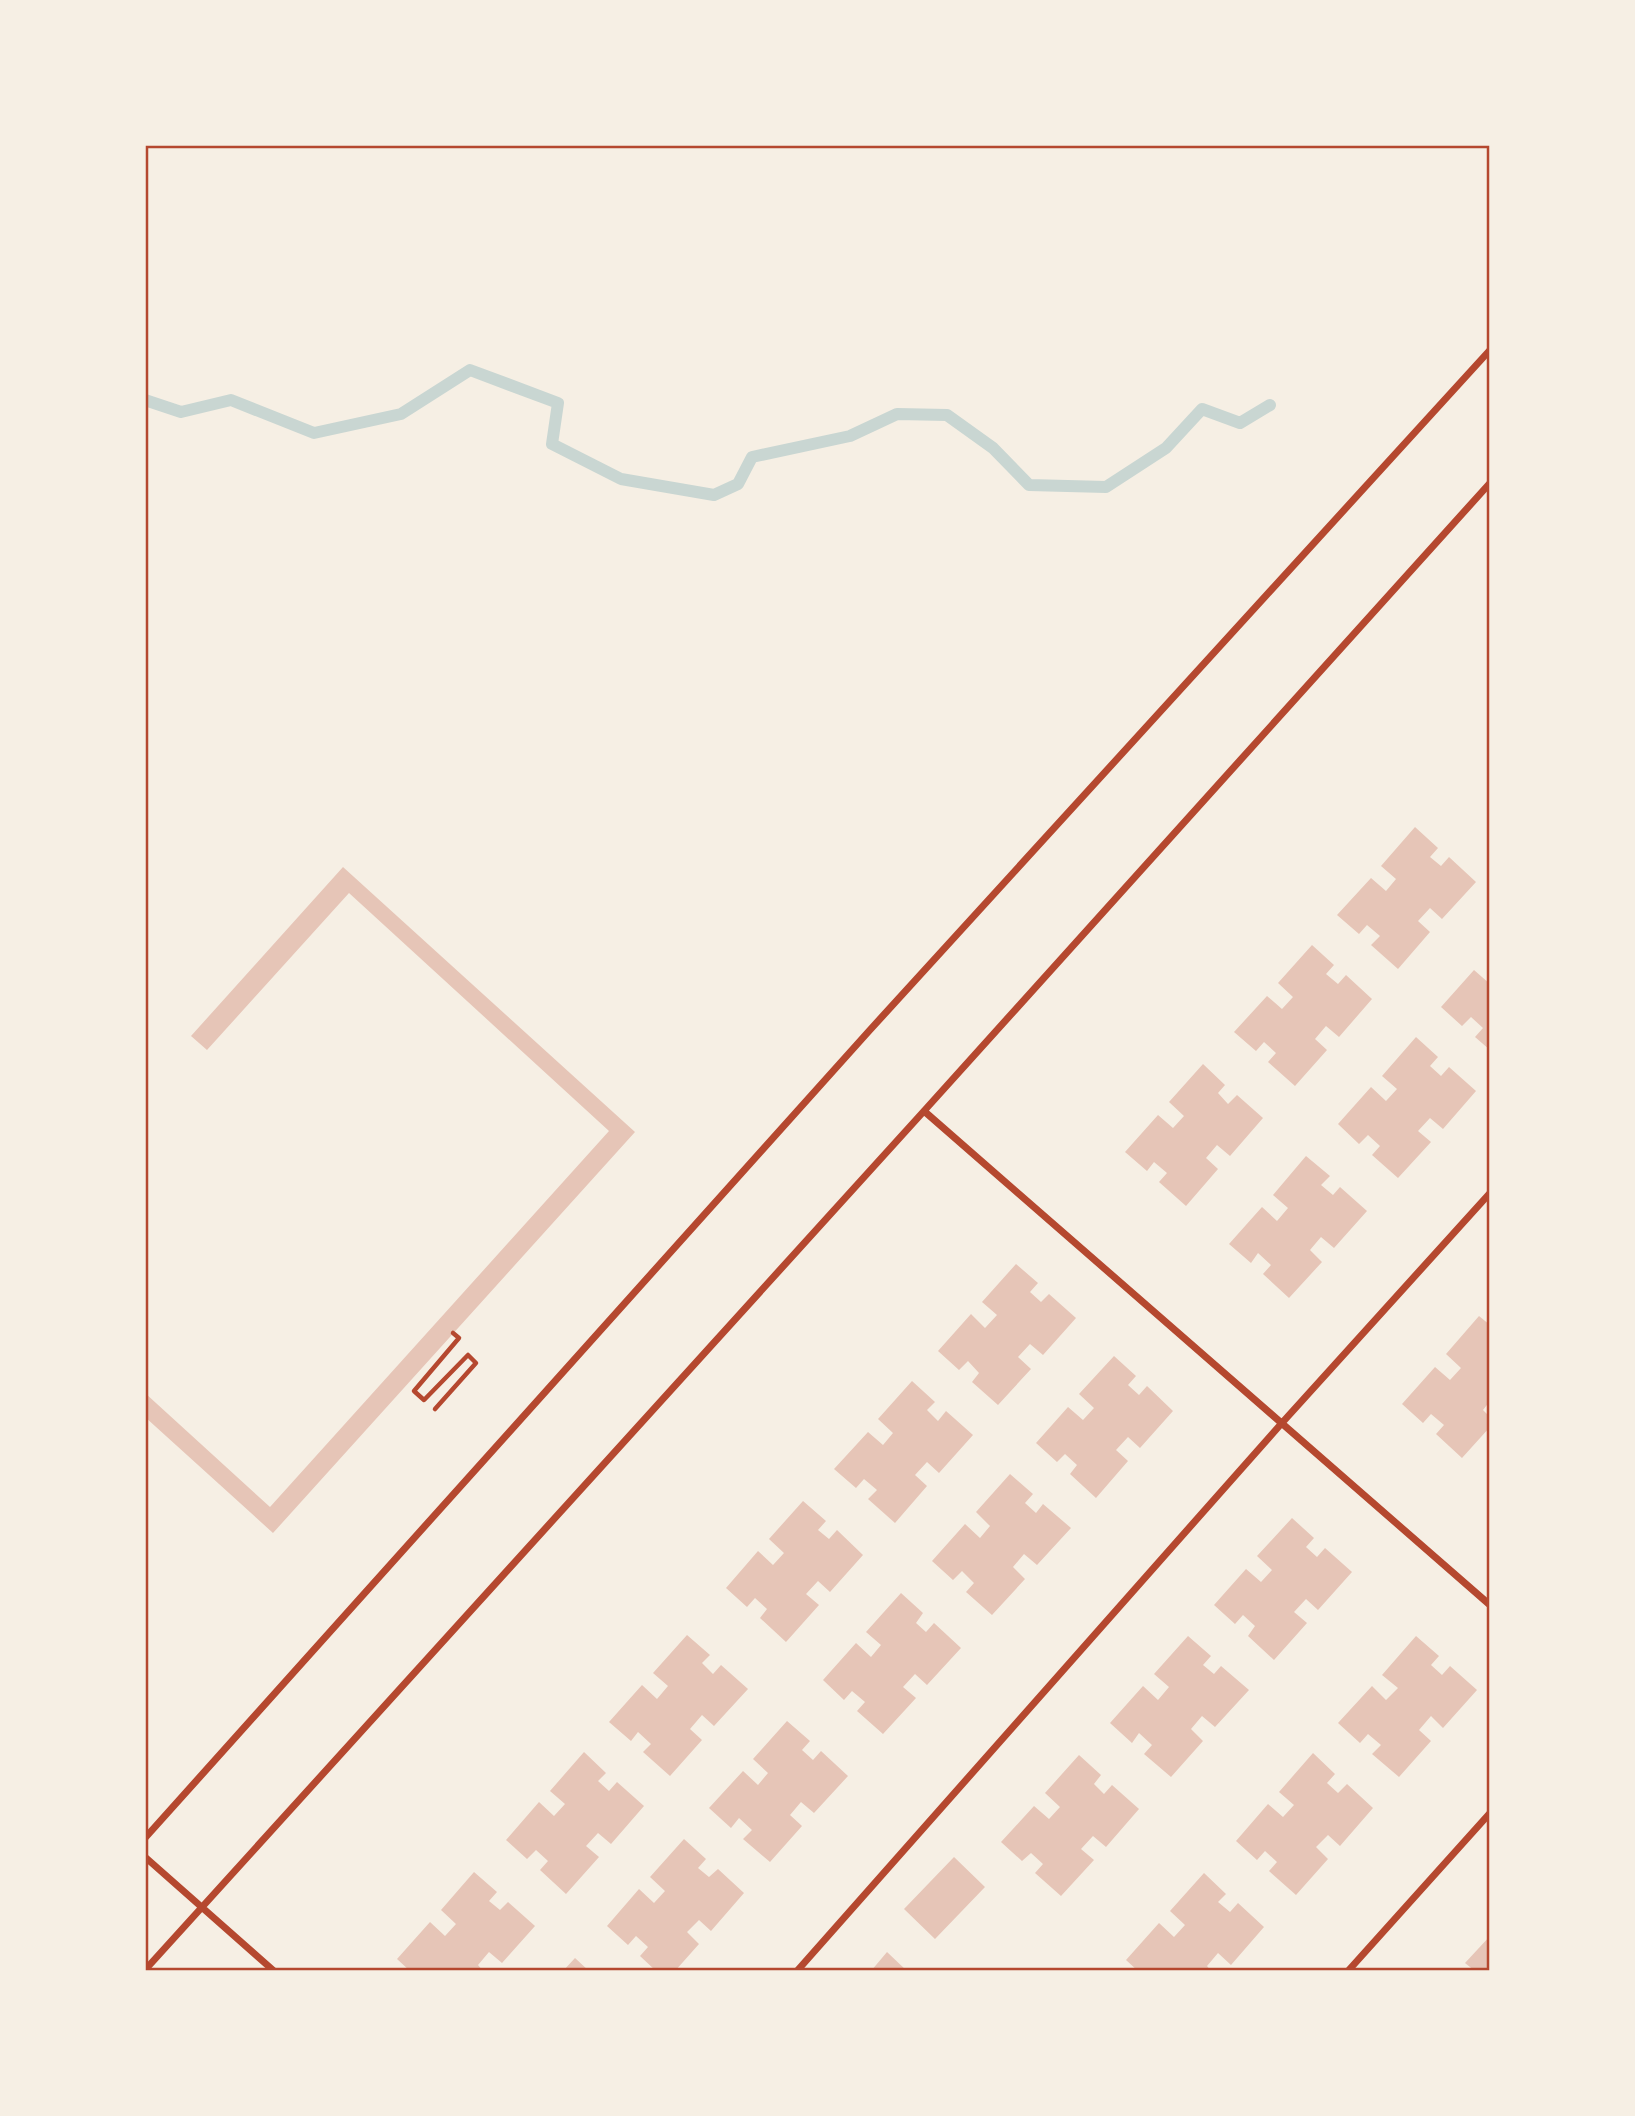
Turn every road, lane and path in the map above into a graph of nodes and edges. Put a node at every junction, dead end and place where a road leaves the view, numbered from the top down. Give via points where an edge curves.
1 (1490, 350) edge
2 (1490, 482) edge
3 (924, 1111) junction
4 (1490, 1193) edge
5 (453, 1334) dead end
6 (435, 1409) dead end
7 (1281, 1424) junction
8 (1490, 1605) edge
9 (1490, 1813) edge
10 (145, 1838) edge
11 (145, 1857) edge
12 (203, 1907) junction
13 (145, 1970) edge
14 (274, 1971) edge
15 (797, 1971) edge
16 (1348, 1971) edge

1 - 10 street via 869,1031
2 - 3 street
3 - 7 street
3 - 12 street
4 - 7 street
5 - 6 path via 459,1338 414,1391 424,1400 468,1355 476,1363
7 - 8 street
7 - 15 street
9 - 16 street
11 - 12 street
12 - 13 street
12 - 14 street

